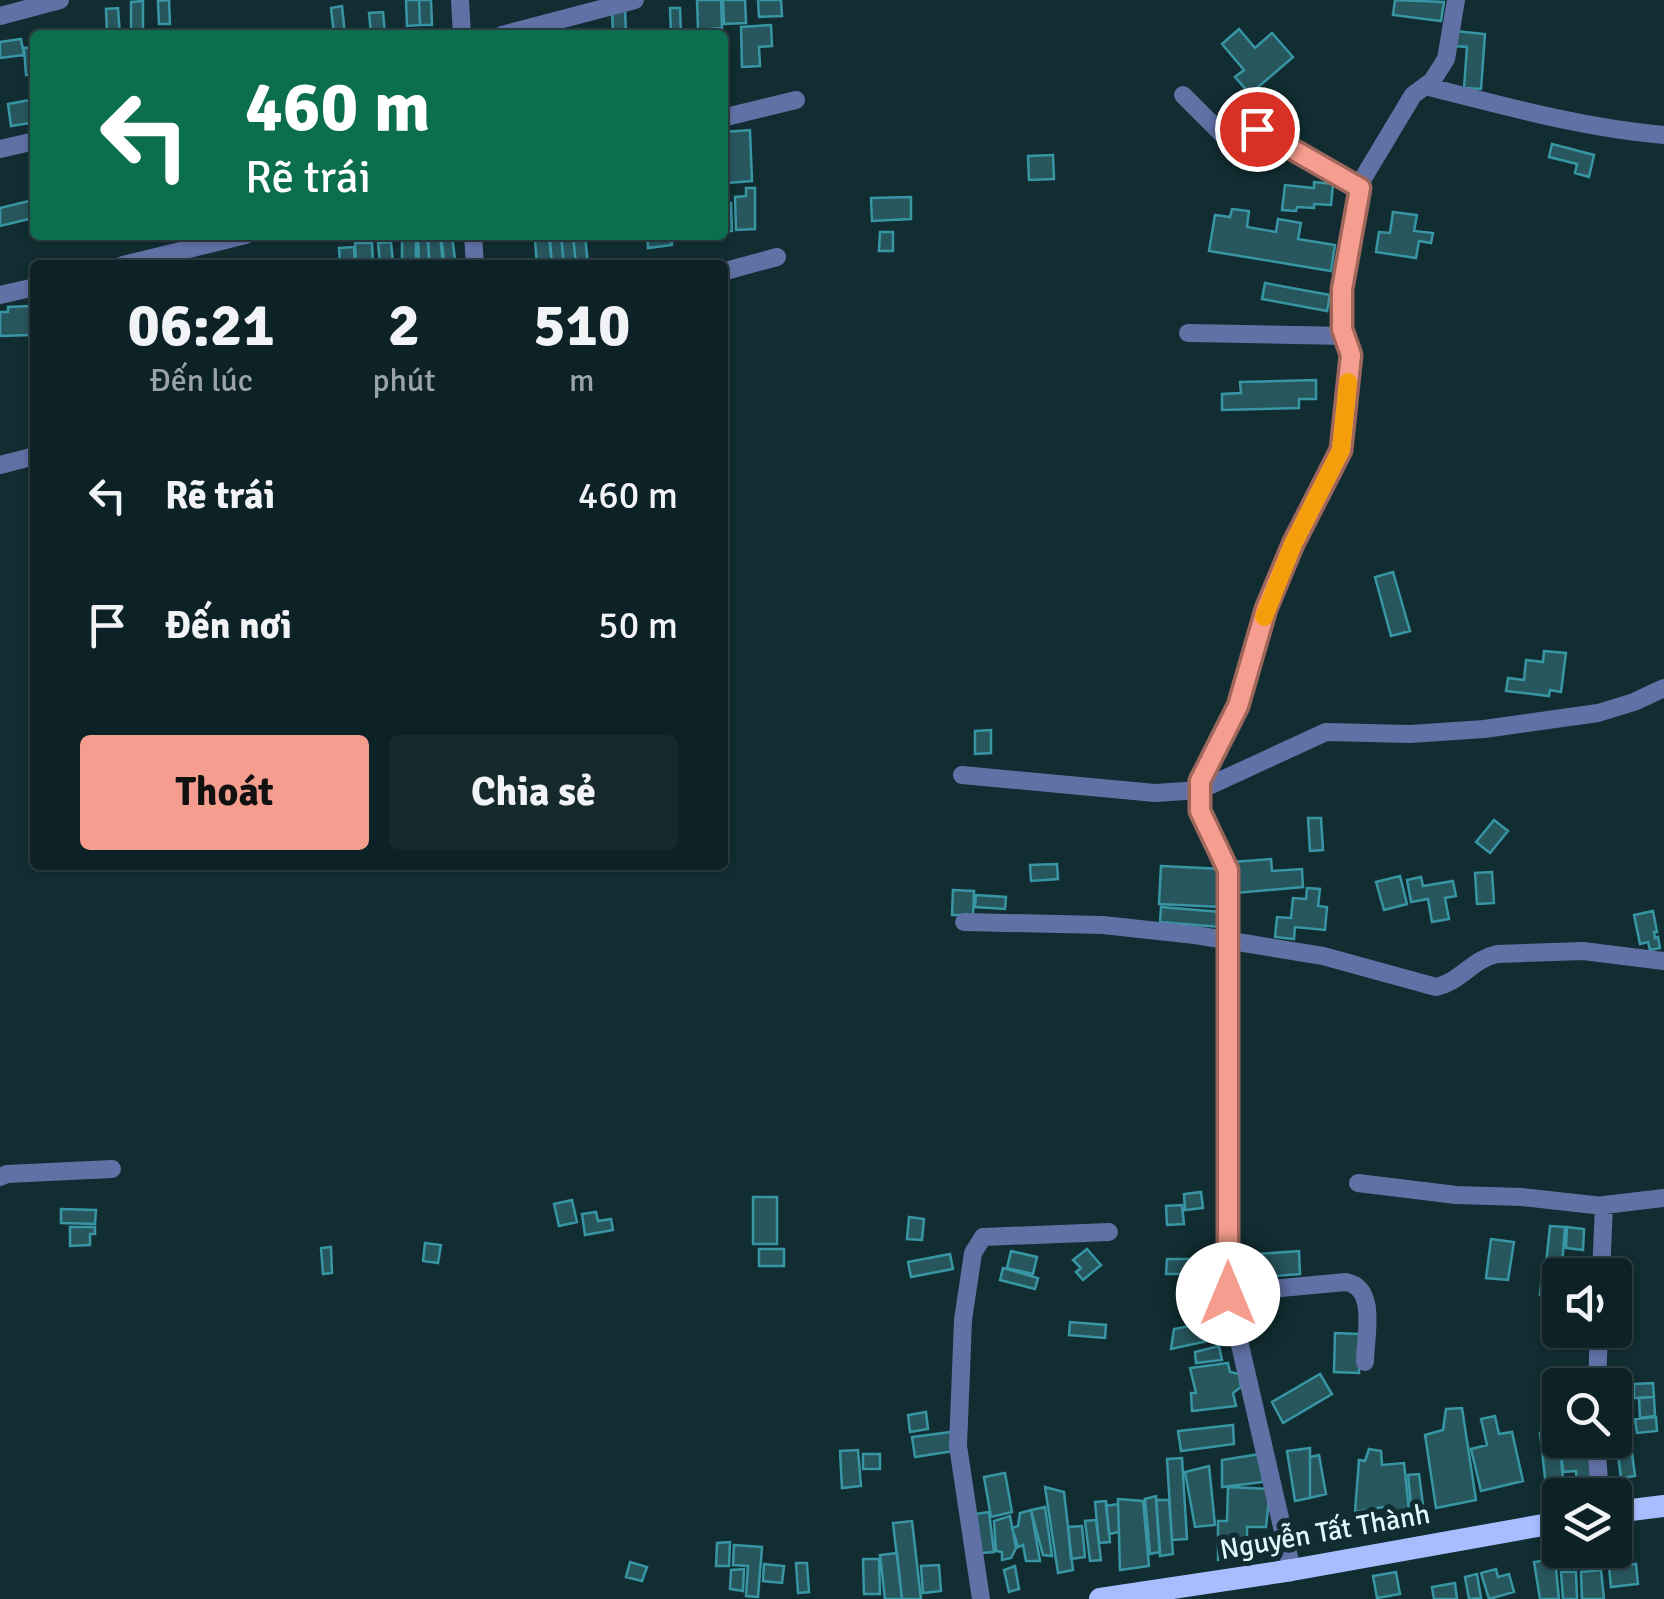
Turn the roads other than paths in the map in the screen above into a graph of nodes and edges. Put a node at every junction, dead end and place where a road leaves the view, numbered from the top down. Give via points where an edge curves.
1 (60, 0) edge
2 (460, 0) edge
3 (635, 0) edge
4 (1456, 0) edge
5 (0, 16) edge
6 (462, 30) edge
7 (521, 30) edge
8 (1425, 86) junction
9 (1183, 95) dead end
10 (796, 100) dead end
11 (728, 117) edge
12 (1664, 135) edge
13 (30, 142) edge
14 (0, 148) edge
15 (1360, 188) junction
16 (226, 240) edge
17 (777, 257) dead end
18 (144, 260) edge
19 (728, 270) edge
20 (30, 287) edge
21 (0, 295) edge
22 (1188, 333) dead end
23 (1345, 336) junction
24 (30, 457) edge
25 (0, 465) edge
26 (1664, 688) edge
27 (962, 775) dead end
28 (1200, 790) junction
29 (964, 922) dead end
30 (1230, 942) junction
31 (1664, 961) edge
32 (112, 1169) dead end
33 (0, 1177) edge
34 (1358, 1183) dead end
35 (1664, 1198) edge
36 (1604, 1206) junction
37 (1109, 1232) dead end
38 (1602, 1258) edge
39 (1228, 1294) junction
40 (1364, 1362) dead end
41 (1663, 1509) edge
42 (1632, 1511) edge
43 (1542, 1525) edge
44 (1292, 1570) junction
45 (981, 1599) edge
46 (1100, 1599) edge

1 - 5 street
2 - 6 street
3 - 7 street
4 - 8 street via 1446,59
8 - 12 street via 1621,132
8 - 15 street via 1389,131
9 - 15 street via 1236,148 1245,147 1257,129
10 - 11 street
13 - 14 street
15 - 23 street via 1342,289
16 - 18 street
17 - 19 street
20 - 21 street
22 - 23 street
23 - 28 street via 1351,355 1341,450 1266,609 1238,706
24 - 25 street
26 - 28 street via 1598,712 1484,730 1326,732
27 - 28 street via 1155,793
28 - 30 street via 1200,811 1228,870
29 - 30 street via 1103,925
30 - 31 street via 1323,956 1436,986 1497,954 1583,951
30 - 39 street
32 - 33 street
34 - 36 street
35 - 36 street
36 - 38 street
37 - 45 street via 992,1234 973,1253 958,1446
39 - 40 street via 1360,1286 1366,1298
39 - 44 street
41 - 42 main road
43 - 44 main road, Nguyễn Tất Thành
44 - 46 main road, Nguyễn Tất Thành

